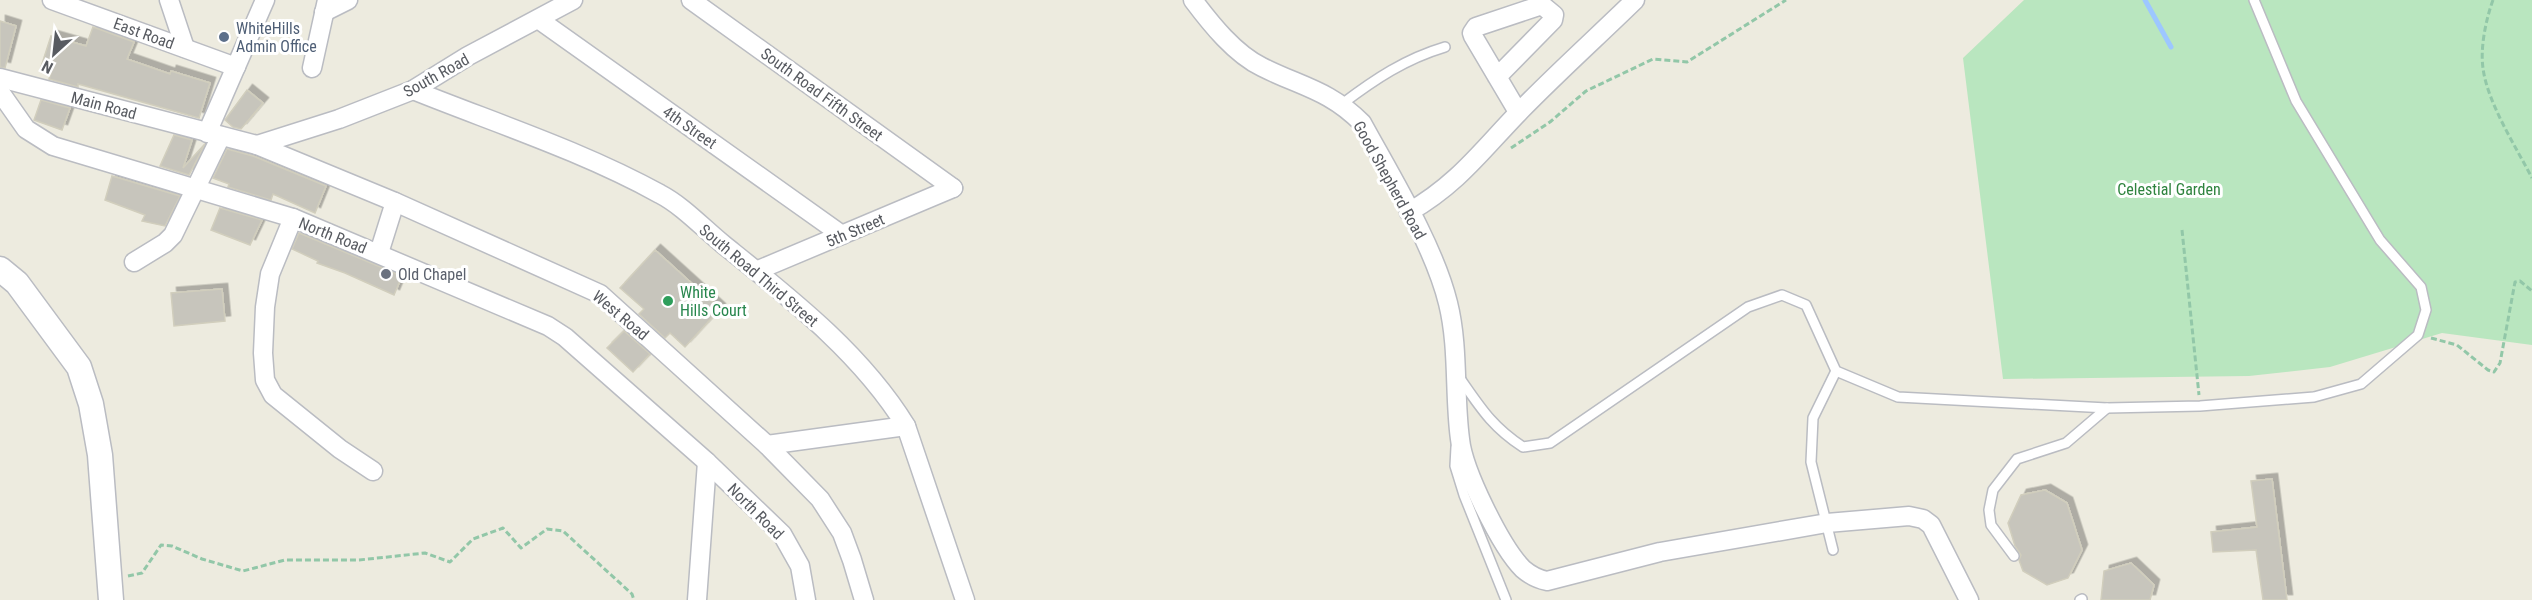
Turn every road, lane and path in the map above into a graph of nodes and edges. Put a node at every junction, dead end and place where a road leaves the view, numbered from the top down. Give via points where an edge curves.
1 (52, 0) edge
2 (169, 0) edge
3 (265, 0) edge
4 (348, 0) edge
5 (573, 0) edge
6 (691, 0) edge
7 (1193, 0) edge
8 (1635, 0) edge
9 (1786, 0) edge
10 (2254, 0) edge
11 (2493, 0) edge
12 (325, 6) edge
13 (538, 19) junction
14 (1444, 46) dead end
15 (185, 48) junction
16 (236, 67) junction
17 (312, 68) dead end
18 (1497, 77) junction
19 (0, 78) edge
20 (413, 90) junction
21 (0, 92) edge
22 (1342, 104) junction
23 (1519, 112) junction
24 (214, 135) junction
25 (257, 145) junction
26 (1504, 154) dead end
27 (2532, 178) edge
28 (953, 188) joint
29 (195, 189) junction
30 (395, 202) junction
31 (1409, 212) junction
32 (293, 218) junction
33 (2182, 230) dead end
34 (842, 235) junction
35 (380, 254) junction
36 (134, 262) dead end
37 (0, 269) edge
38 (756, 272) junction
39 (2532, 291) edge
40 (2418, 335) junction
41 (1455, 370) junction
42 (1836, 371) junction
43 (2200, 406) junction
44 (2107, 408) junction
45 (906, 426) junction
46 (1460, 442) junction
47 (767, 445) junction
48 (707, 462) junction
49 (373, 471) dead end
50 (1827, 523) junction
51 (1833, 550) dead end
52 (2013, 556) dead end
53 (110, 590) edge
54 (634, 600) edge
55 (697, 600) edge
56 (806, 600) edge
57 (864, 600) edge
58 (965, 600) edge
59 (1506, 600) edge
60 (1969, 600) edge

1 - 15 street, East Road
2 - 15 street
3 - 16 street
4 - 12 street
5 - 13 street, South Road
6 - 28 street, South Road Fifth Street
7 - 22 street, Good Shepherd Road via 1231,43 1260,66
8 - 23 street
9 - 26 path via 1687,62 1653,59 1586,91
10 - 40 lane via 2296,101 2380,240 2421,287 2426,310
11 - 27 path via 2483,69 2496,108
12 - 17 street
13 - 20 street, South Road
13 - 34 street, 4th Street
14 - 22 lane via 1417,55 1370,82
15 - 16 street, East Road
16 - 24 street
18 - 18 street via 1473,30 1546,6 1554,15 1553,20
18 - 23 street
19 - 24 street, Main Road
20 - 25 street, South Road
20 - 38 street, South Road Third Street via 611,169 662,195
21 - 29 street, North Road via 26,129 53,146
22 - 31 street, Good Shepherd Road via 1362,123
23 - 31 street via 1446,189
24 - 25 street, West Road
24 - 29 street
25 - 30 street, West Road
28 - 34 street, 5th Street
29 - 32 street, North Road
29 - 36 street via 173,235
30 - 35 street
30 - 47 street, West Road via 600,294
31 - 41 street, Good Shepherd Road via 1431,255 1448,304
32 - 35 street, North Road
32 - 49 street via 270,274 266,296 265,380 273,395
33 - 43 path
34 - 38 street, 5th Street
35 - 48 street, North Road via 548,326
37 - 53 street via 17,283 79,367 91,404 100,455
38 - 45 street, South Road Third Street via 839,344 869,375
39 - 40 path via 2520,281 2515,282 2500,363 2494,372 2457,345
40 - 43 lane via 2361,384 2314,397
41 - 42 lane via 1502,434 1523,447 1550,442 1748,307 1782,295 1806,305
41 - 46 street, Good Shepherd Road
42 - 44 lane via 1898,397
42 - 50 lane via 1814,418 1811,462
43 - 44 lane
44 - 52 lane via 2066,443 2017,459 1993,490 1991,525
45 - 47 street
45 - 58 street, South Road Third Street
46 - 50 street, Good Shepherd Road via 1478,493 1505,546 1525,571 1547,581 1660,552
46 - 59 lane via 1455,451 1455,466
47 - 57 street, West Road via 820,499 842,533
48 - 55 street, North Road
48 - 56 street, North Road via 782,534 800,566
50 - 51 lane
50 - 60 street, Good Shepherd Road via 1887,516 1923,519 1931,525
53 - 54 path via 142,573 161,544 243,571 285,560 359,560 425,553 450,562 473,539 503,528 521,548 547,529 563,531

